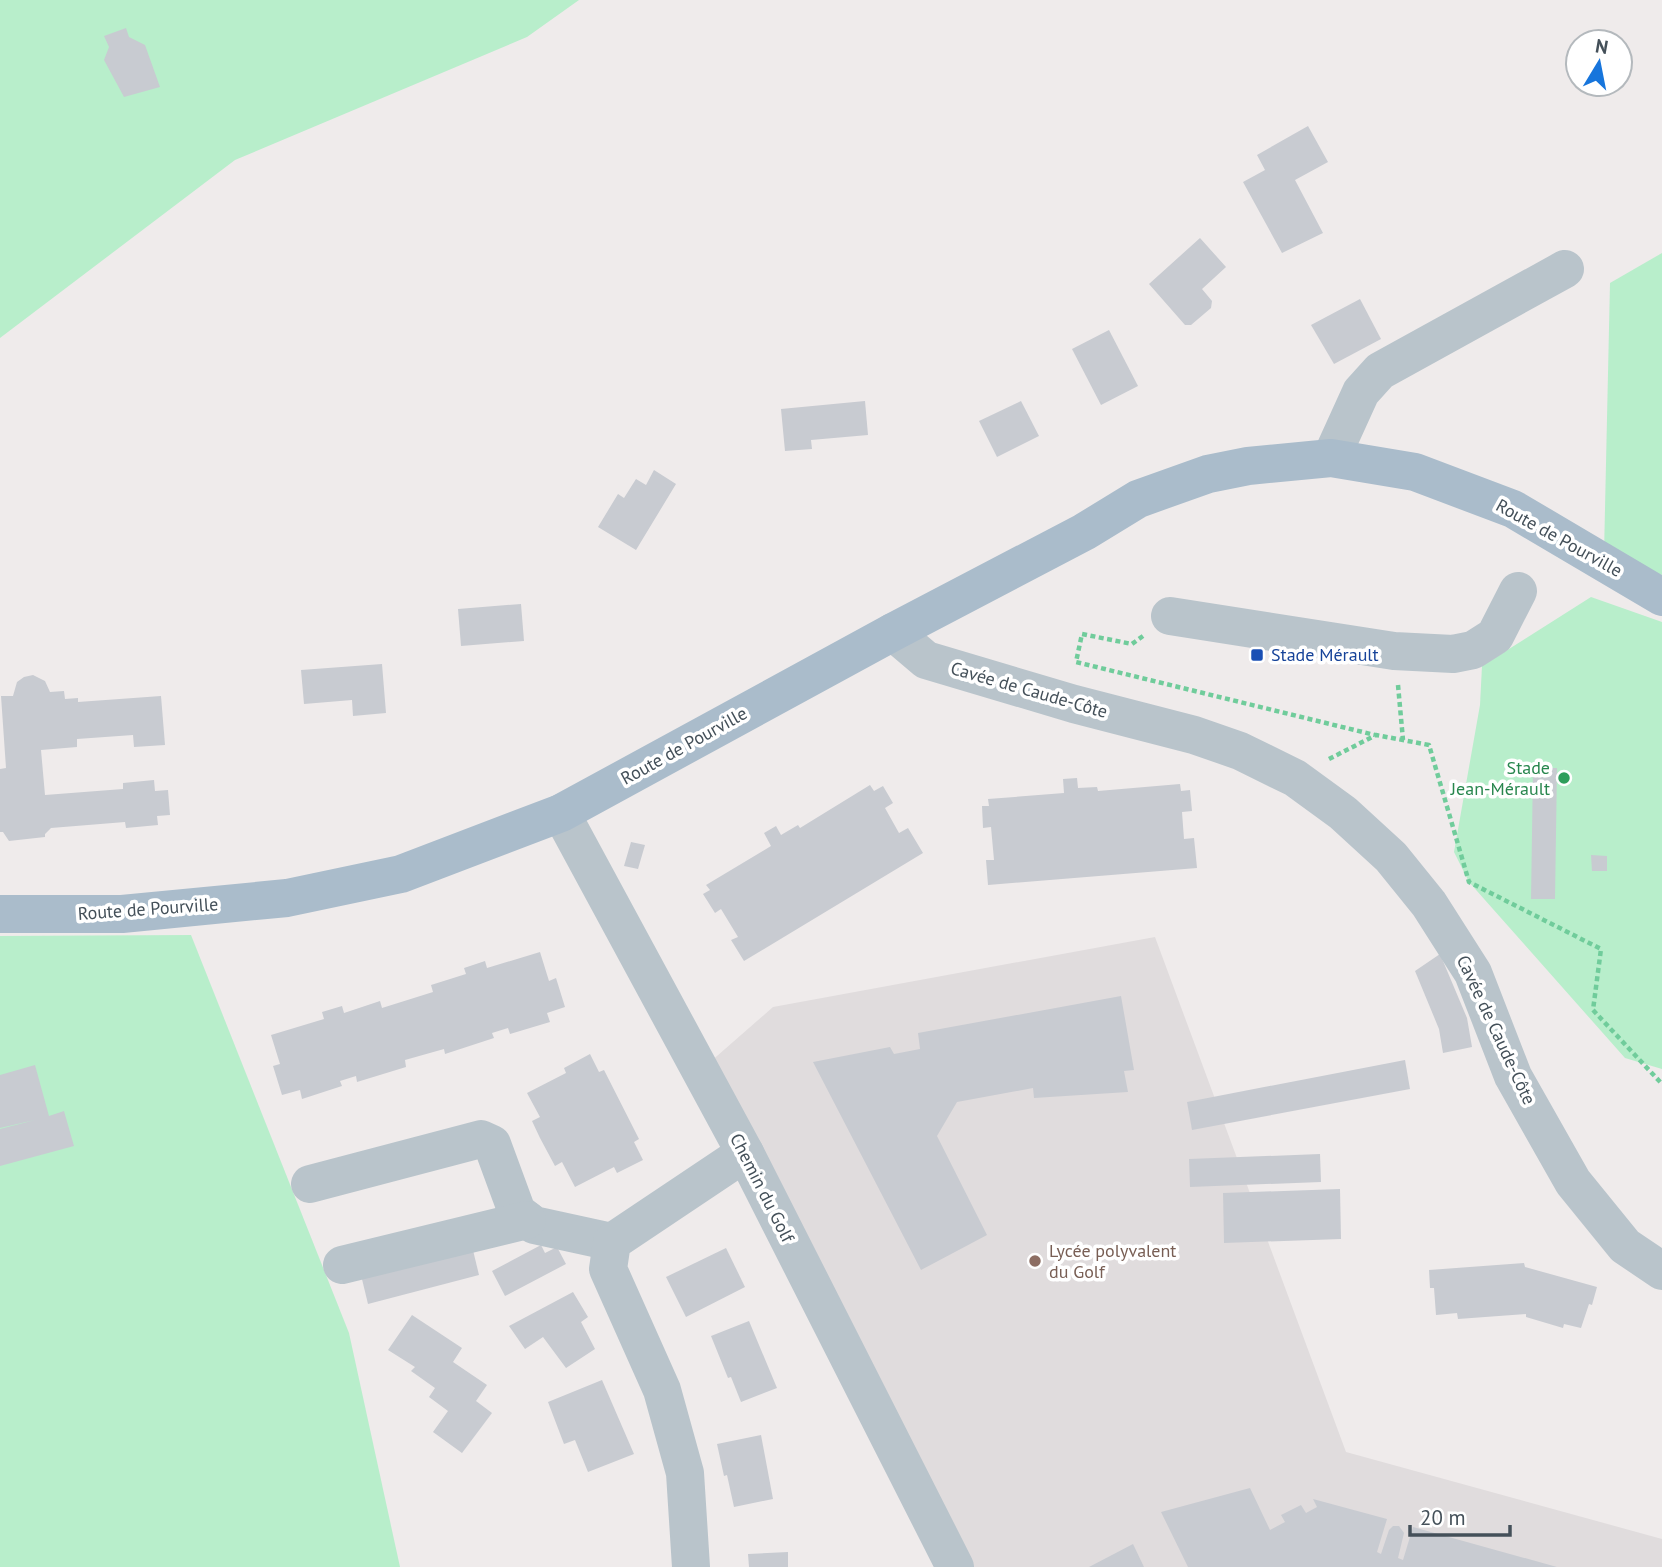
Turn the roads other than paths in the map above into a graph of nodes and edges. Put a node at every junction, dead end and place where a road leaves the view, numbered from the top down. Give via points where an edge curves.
1 (1565, 269) dead end
2 (1331, 458) junction
3 (1518, 591) dead end
4 (1662, 597) edge
5 (1170, 616) road end
6 (893, 632) junction
7 (561, 813) junction
8 (0, 914) edge
9 (744, 1153) junction
10 (310, 1184) dead end
11 (527, 1220) junction
12 (612, 1242) junction
13 (342, 1265) dead end
14 (1662, 1271) edge
15 (691, 1567) edge
16 (955, 1567) edge

1 - 2 street via 1380,371 1361,392
2 - 4 main road, Route de Pourville via 1415,472 1513,509
2 - 6 main road, Route de Pourville via 1208,474 1138,499
3 - 5 street via 1495,636 1473,650 1453,654 1394,651
6 - 7 main road, Route de Pourville
6 - 14 street, Cavée de Caude-Côte via 926,660 1240,751 1296,778 1343,813 1391,857 1473,973 1513,1076 1573,1182 1625,1246
7 - 8 main road, Route de Pourville via 401,874 287,898 122,914
7 - 9 street, Chemin du Golf
9 - 12 street
9 - 16 street, Chemin du Golf
10 - 11 street via 481,1139 492,1144 517,1212
11 - 12 street via 534,1226
11 - 13 street
12 - 15 street via 608,1269 662,1390 685,1473

